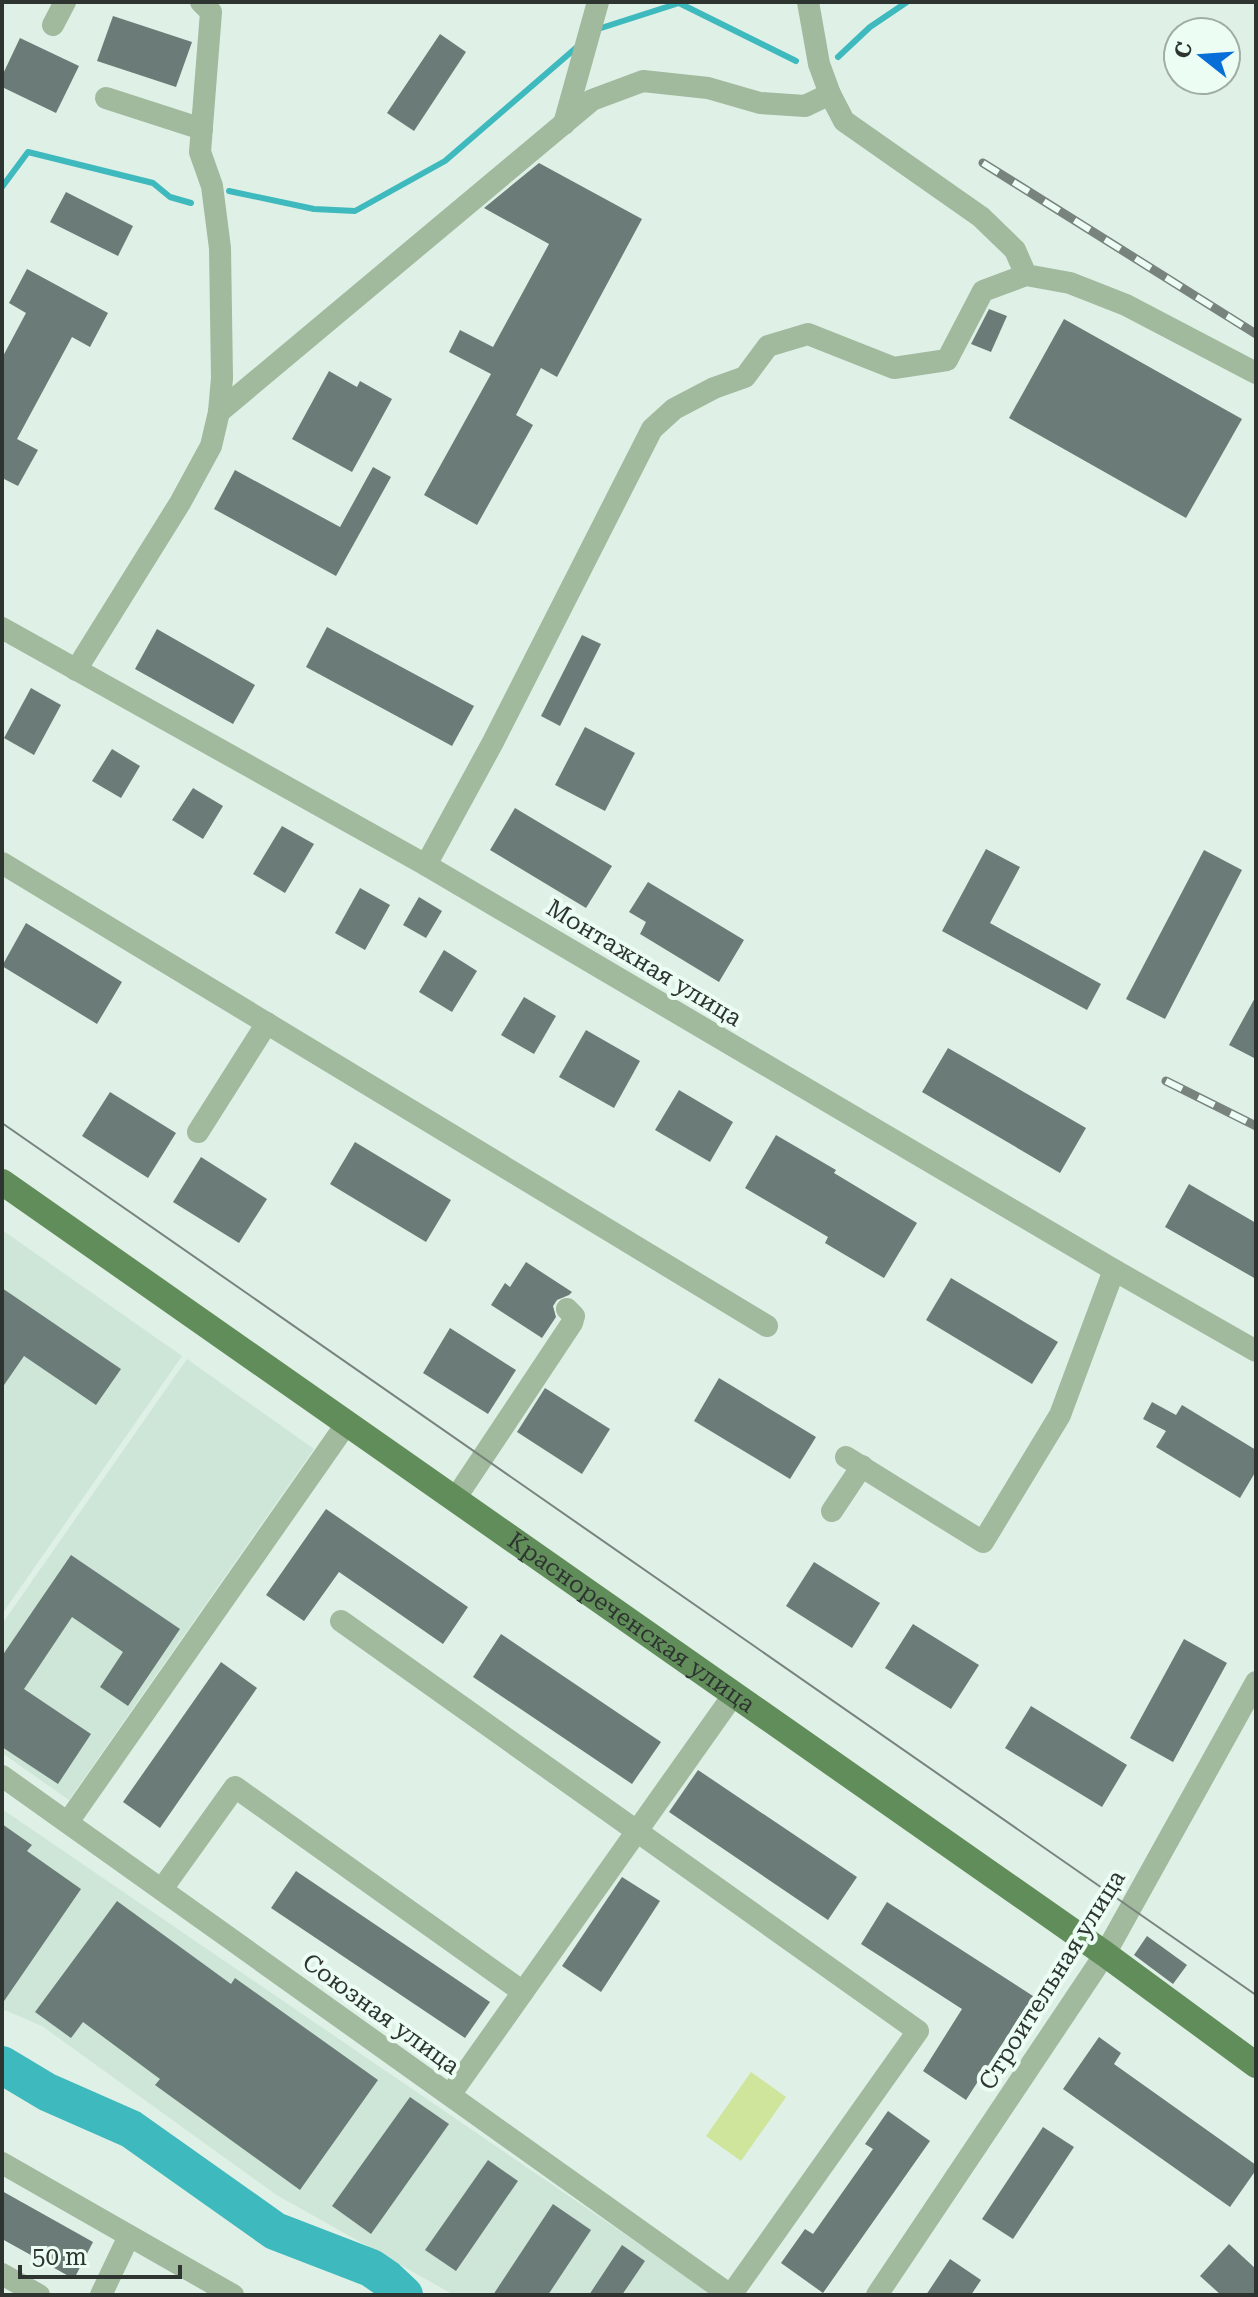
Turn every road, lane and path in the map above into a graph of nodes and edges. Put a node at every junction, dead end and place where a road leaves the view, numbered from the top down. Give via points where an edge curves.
1 (65, 2) edge
2 (598, 2) edge
3 (808, 2) edge
4 (212, 5) edge
5 (53, 25) dead end
6 (830, 94) junction
7 (106, 98) dead end
8 (564, 124) junction
9 (202, 129) junction
10 (1026, 275) junction
11 (1256, 373) edge
12 (219, 412) junction
13 (2, 628) edge
14 (76, 670) junction
15 (2, 863) edge
16 (426, 865) junction
17 (267, 1023) junction
18 (198, 1132) dead end
19 (2, 1182) edge
20 (1114, 1270) junction
21 (567, 1309) dead end
22 (767, 1326) dead end
23 (1256, 1351) edge
24 (347, 1423) junction
25 (455, 1499) junction
26 (832, 1511) dead end
27 (341, 1621) dead end
28 (1256, 1682) edge
29 (734, 1694) junction
30 (2, 1776) edge
31 (68, 1822) junction
32 (637, 1832) junction
33 (162, 1889) junction
34 (1105, 1954) junction
35 (523, 1992) junction
36 (1256, 2065) edge
37 (450, 2095) junction
38 (2, 2163) edge
39 (129, 2236) junction
40 (2, 2274) edge
41 (39, 2295) edge
42 (101, 2295) edge
43 (233, 2295) edge
44 (730, 2295) edge
45 (877, 2295) edge

1 - 5 street
2 - 8 street
3 - 6 street
4 - 9 street
6 - 8 street via 805,106 760,103 708,88 643,81 592,100
6 - 10 street via 844,121 981,217 1015,250
7 - 9 street
8 - 12 street
9 - 12 street via 200,152 212,186 220,248
10 - 11 street via 1070,283 1126,305
10 - 16 street via 983,291 947,360 894,368 808,334 768,346 745,377 674,409 652,429
12 - 14 street via 211,446 180,503
13 - 14 street, Монтажная улица
14 - 16 street, Монтажная улица
15 - 17 street
16 - 20 street, Монтажная улица
17 - 18 street
17 - 22 street
19 - 24 main road, Краснореченская улица
20 - 23 street, Монтажная улица
20 - 26 street via 1060,1415 983,1542 854,1462
21 - 25 street via 574,1316 572,1323
24 - 25 main road, Краснореченская улица
24 - 31 street
25 - 29 main road, Краснореченская улица
27 - 32 street
28 - 34 street, Строительная улица
29 - 32 street
29 - 34 main road, Краснореченская улица
30 - 31 street, Союзная улица
31 - 33 street, Союзная улица
32 - 35 street
32 - 44 street via 918,2031
33 - 35 street via 235,1787
33 - 37 street, Союзная улица
34 - 36 main road, Краснореченская улица
34 - 45 street, Строительная улица
35 - 37 street
37 - 44 street, Союзная улица
38 - 39 street
39 - 42 street
39 - 43 street
40 - 41 street

